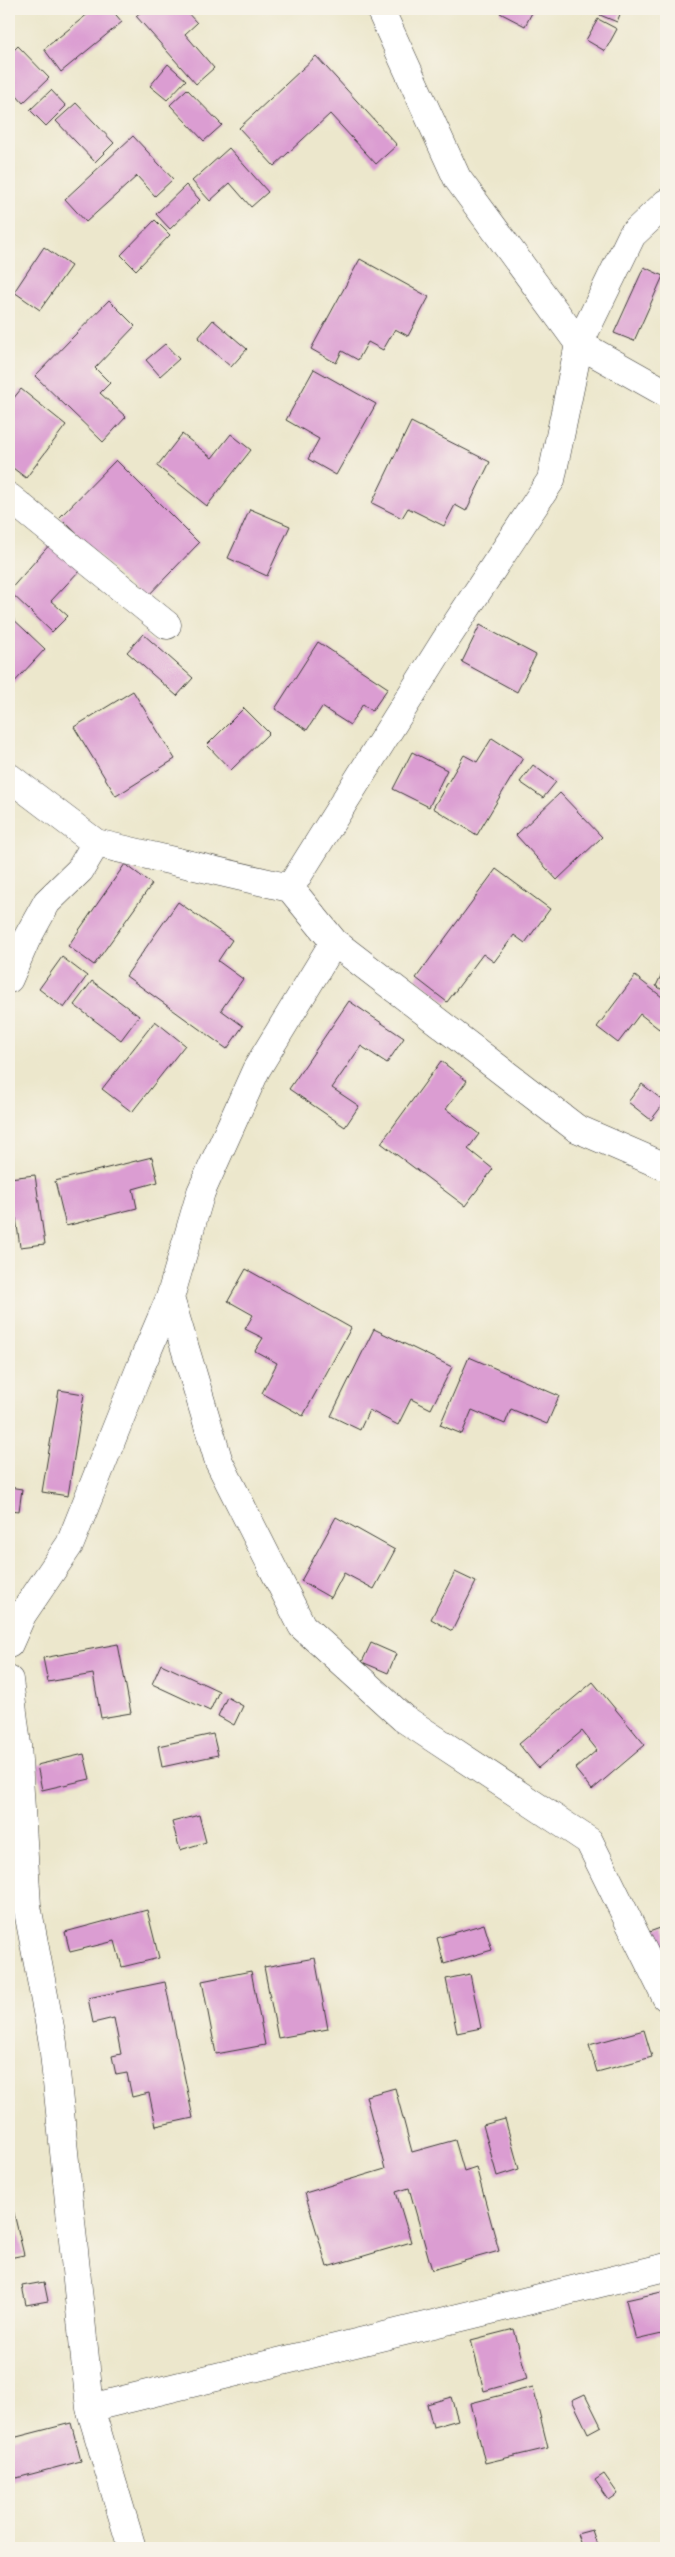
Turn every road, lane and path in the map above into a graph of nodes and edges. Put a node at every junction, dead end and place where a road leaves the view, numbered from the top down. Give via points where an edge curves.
1 (380, 9) edge
2 (666, 203) edge
3 (579, 344) junction
4 (666, 393) edge
5 (9, 496) edge
6 (167, 625) dead end
7 (9, 777) edge
8 (96, 843) junction
9 (290, 888) junction
10 (334, 942) junction
11 (9, 979) edge
12 (666, 1167) edge
13 (170, 1298) junction
14 (10, 1638) edge
15 (9, 1680) edge
16 (666, 1998) edge
17 (666, 2267) edge
18 (90, 2408) junction
19 (132, 2548) edge

1 - 3 street via 457,178
2 - 3 street via 632,234
3 - 4 street
3 - 9 street via 551,480 445,641
5 - 6 street
7 - 8 street
8 - 9 street
8 - 11 street via 80,870 48,902
9 - 10 street
10 - 12 street via 576,1128
10 - 13 street via 256,1070 201,1192
13 - 14 street via 70,1544
13 - 16 street via 219,1462 302,1626 403,1718 589,1841
15 - 18 street via 17,1745 27,1906 52,2043
17 - 18 street
18 - 19 street

